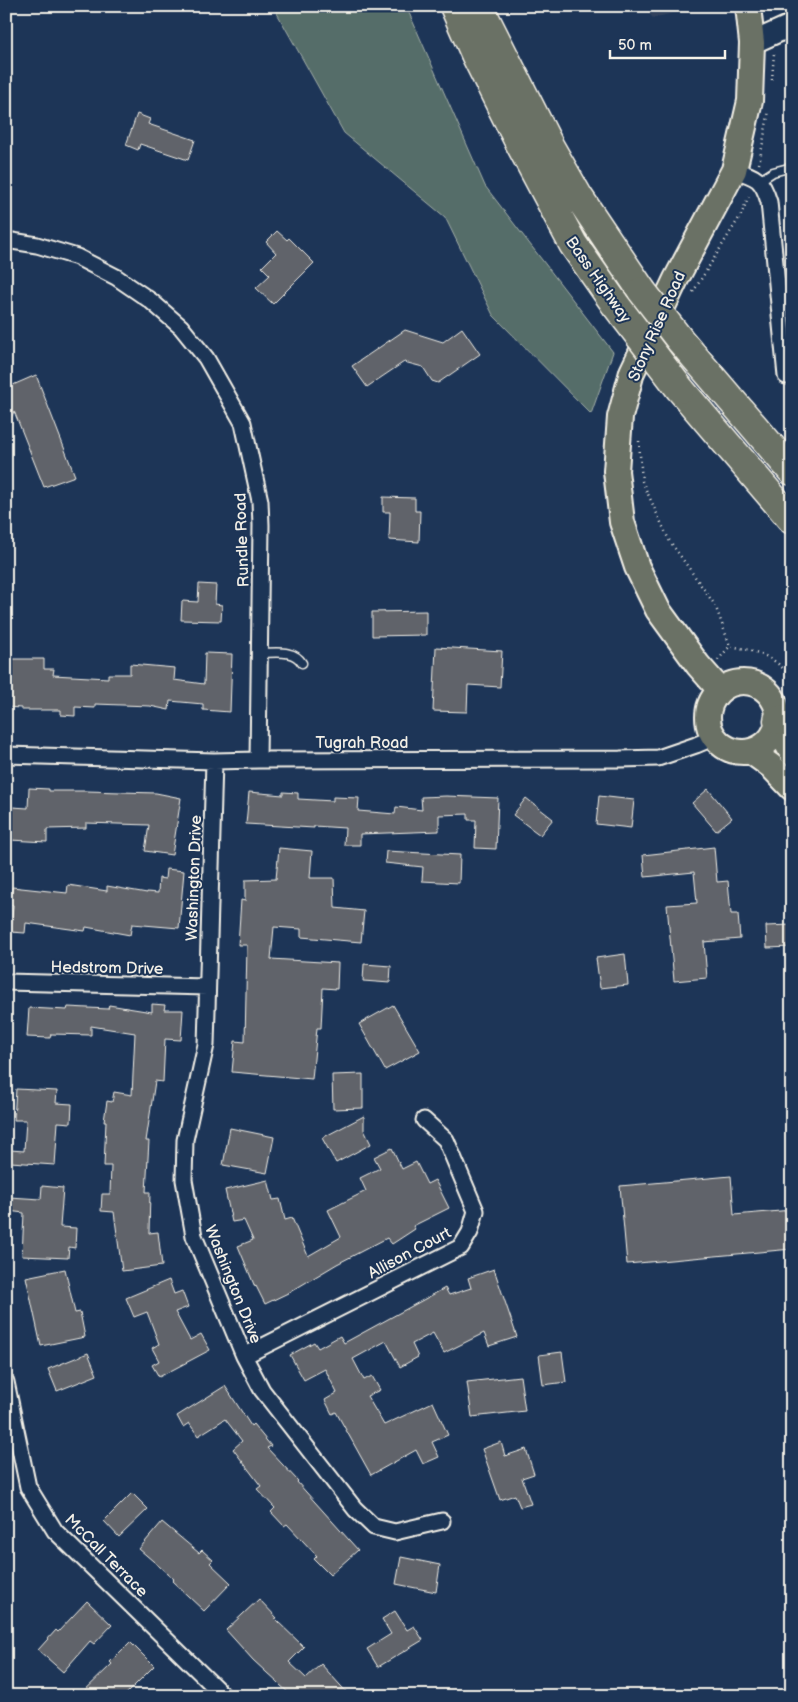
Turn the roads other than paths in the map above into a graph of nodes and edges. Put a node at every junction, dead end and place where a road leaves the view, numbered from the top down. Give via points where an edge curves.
1 (454, 6) edge
2 (479, 6) edge
3 (748, 6) edge
4 (792, 26) edge
5 (752, 43) junction
6 (792, 167) edge
7 (734, 170) junction
8 (759, 181) junction
9 (6, 240) edge
10 (786, 327) edge
11 (786, 376) dead end
12 (792, 471) edge
13 (792, 520) edge
14 (260, 653) junction
15 (302, 663) dead end
16 (720, 690) junction
17 (782, 723) edge
18 (715, 737) junction
19 (750, 751) junction
20 (792, 753) edge
21 (6, 755) edge
22 (258, 760) junction
23 (214, 761) junction
24 (792, 788) edge
25 (6, 982) edge
26 (207, 987) junction
27 (424, 1120) dead end
28 (244, 1356) junction
29 (6, 1382) edge
30 (442, 1521) dead end
31 (224, 1696) edge

1 - 13 highway, Bass Highway, bridge via 475,54 573,244 680,390
2 - 12 highway, Bass Highway, bridge via 550,147 583,204 680,340
3 - 5 main road, Stony Rise Road
4 - 5 street
5 - 7 main road, Stony Rise Road via 750,101
6 - 8 lane
7 - 8 street
7 - 16 main road, Stony Rise Road via 676,279 632,372 620,417 616,472 622,522 637,567 658,610
8 - 10 street via 769,202
9 - 14 street, Rundle Road via 77,257 116,277 151,300 181,327 206,358 243,423 260,501
10 - 11 street
14 - 15 lane via 292,654
14 - 22 street, Rundle Road
16 - 17 main road via 744,682 762,688 775,702
16 - 18 main road via 710,704 708,716
17 - 19 main road via 765,744
17 - 20 main road via 785,740
18 - 19 main road via 730,749
18 - 22 street, Tugrah Road via 666,755 647,758
19 - 24 main road via 771,766
21 - 23 street, Tugrah Road
22 - 23 street, Tugrah Road
23 - 26 street, Washington Drive
25 - 26 street, Hedstrom Drive
26 - 28 street, Washington Drive via 206,1045 185,1140 184,1180 194,1236
27 - 28 street, Allison Court via 446,1140 476,1212 461,1247
28 - 30 street, Washington Drive via 262,1390 355,1510 374,1527 396,1532
29 - 31 street, McCall Terrace via 28,1487 55,1531

